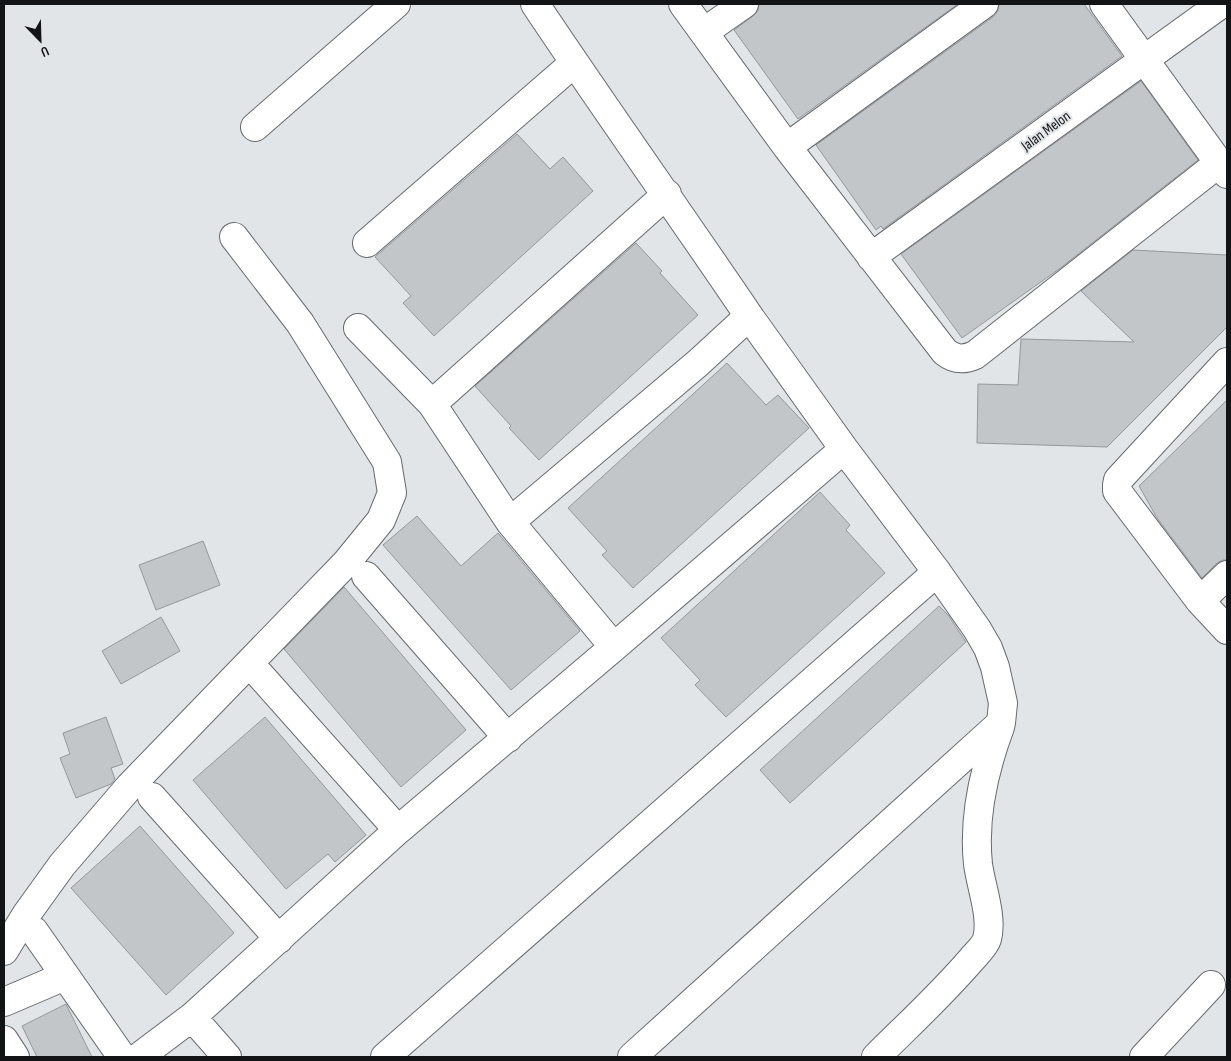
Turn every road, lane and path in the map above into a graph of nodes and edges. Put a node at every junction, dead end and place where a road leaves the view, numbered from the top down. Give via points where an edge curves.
1 (396, 4) edge
2 (534, 4) edge
3 (683, 4) edge
4 (744, 4) edge
5 (984, 4) edge
6 (1104, 4) edge
7 (1221, 4) edge
8 (704, 32) junction
9 (1145, 60) junction
10 (574, 63) junction
11 (255, 127) dead end
12 (787, 147) junction
13 (1223, 168) edge
14 (667, 194) junction
15 (234, 237) dead end
16 (367, 243) dead end
17 (871, 257) junction
18 (749, 316) junction
19 (358, 328) dead end
20 (1227, 362) edge
21 (432, 404) junction
22 (844, 449) junction
23 (510, 522) junction
24 (937, 572) junction
25 (1227, 575) edge
26 (366, 576) dead end
27 (1200, 602) junction
28 (1227, 630) edge
29 (614, 647) junction
30 (260, 675) dead end
31 (1001, 723) junction
32 (508, 738) junction
33 (152, 797) dead end
34 (398, 830) junction
35 (34, 932) dead end
36 (279, 939) junction
37 (4, 951) edge
38 (65, 976) junction
39 (1212, 985) dead end
40 (4, 1002) edge
41 (192, 1017) junction
42 (4, 1040) edge
43 (15, 1057) edge
44 (122, 1057) edge
45 (139, 1057) edge
46 (227, 1057) edge
47 (385, 1057) edge
48 (632, 1057) edge
49 (876, 1057) edge
50 (1144, 1057) edge

1 - 11 street
2 - 10 street
3 - 8 street
4 - 8 street
5 - 12 street
6 - 9 street
7 - 9 street, Jalan Melon
8 - 12 street
9 - 13 street
9 - 17 street, Jalan Melon
10 - 14 street
10 - 16 street
12 - 17 street
13 - 17 street via 968,358 960,359 945,352
14 - 18 street
14 - 21 street
15 - 37 street via 300,323 387,462 392,493 381,520 346,563 130,786 52,879
18 - 22 street
18 - 23 street
19 - 21 street
20 - 27 street via 1118,480 1117,485 1118,491
21 - 23 street
22 - 24 street
22 - 29 street
23 - 29 street
24 - 31 street via 988,648 1003,703
24 - 47 street
25 - 27 street
26 - 32 street
27 - 28 street
29 - 32 street
30 - 34 street
31 - 48 street
31 - 49 street via 982,787 977,842 988,921 987,941 946,989
32 - 34 street
33 - 36 street
34 - 36 street
35 - 38 street
36 - 41 street
38 - 40 street
38 - 44 street
39 - 50 street
41 - 45 street
41 - 46 street
42 - 43 street

